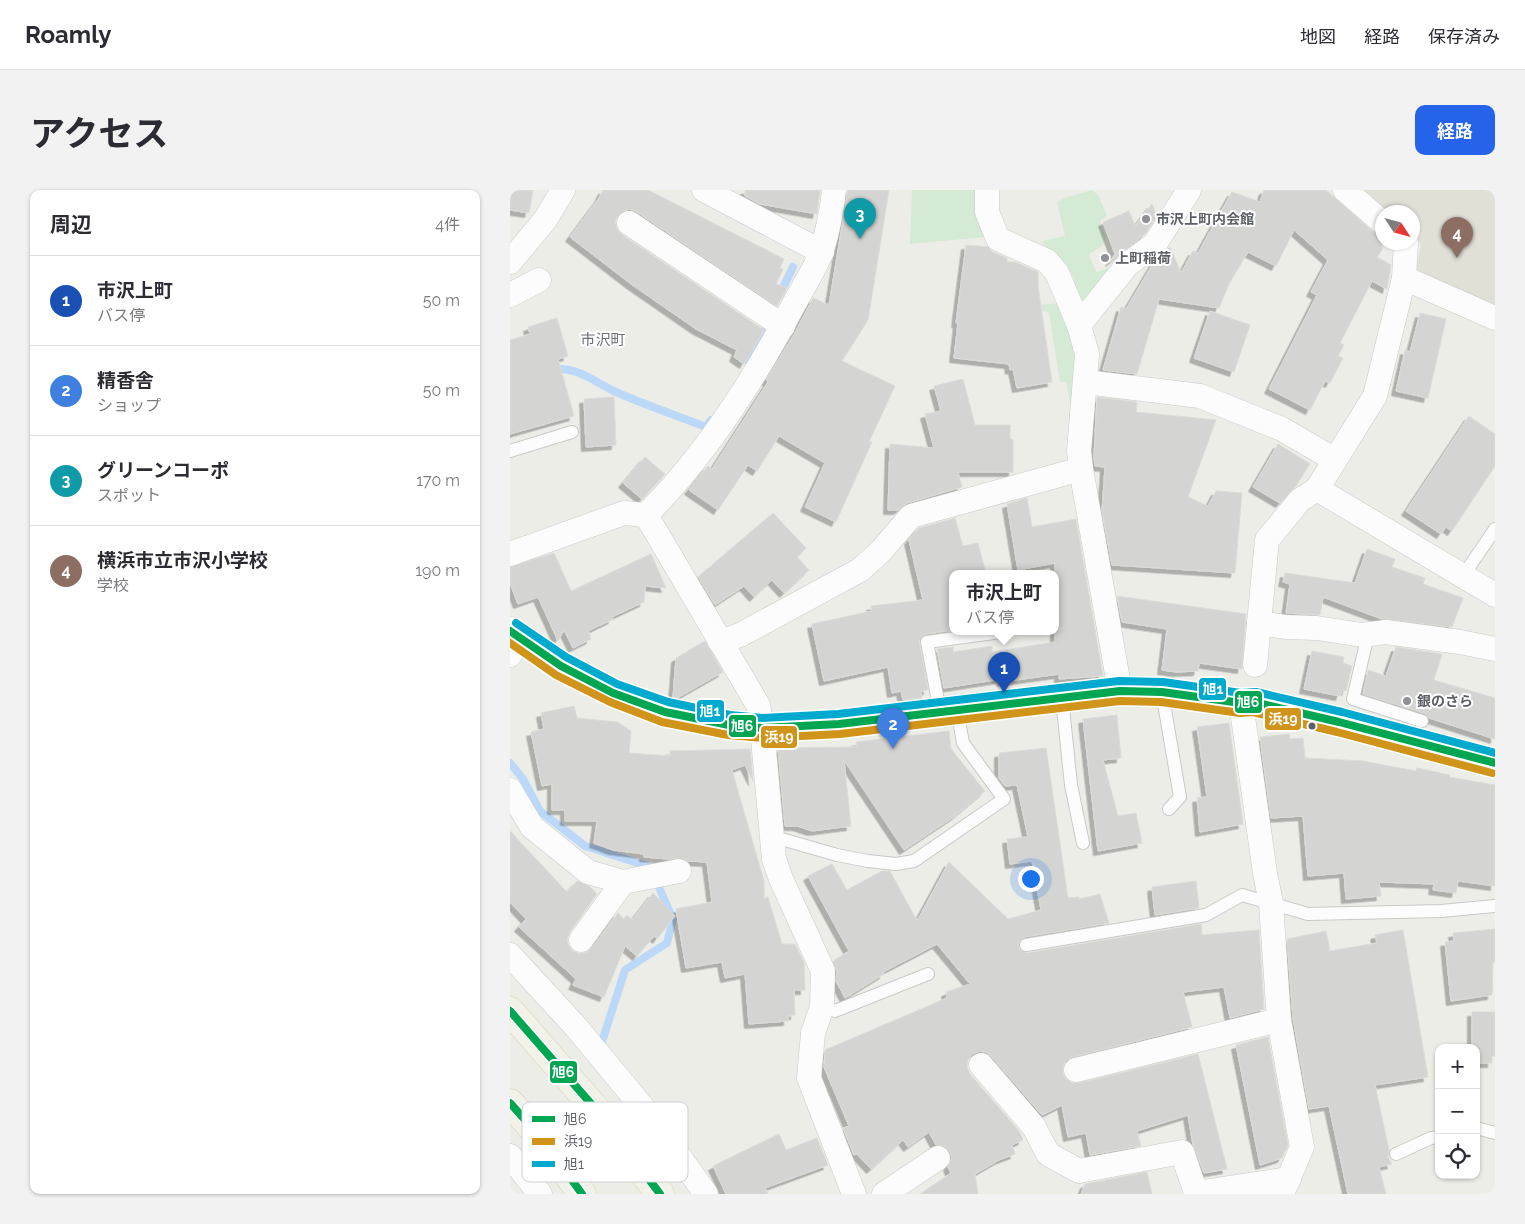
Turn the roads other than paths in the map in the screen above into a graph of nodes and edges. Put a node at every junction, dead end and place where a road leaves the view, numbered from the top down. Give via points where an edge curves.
1 (563, 190) edge
2 (704, 190) edge
3 (834, 190) edge
4 (987, 190) edge
5 (1189, 190) edge
6 (1345, 190) edge
7 (1375, 216) edge
8 (628, 223) dead end
9 (1406, 250) edge
10 (822, 252) junction
11 (510, 262) edge
12 (1404, 278) junction
13 (539, 280) dead end
14 (510, 295) edge
15 (1495, 318) edge
16 (1079, 325) junction
17 (783, 326) junction
18 (1085, 382) junction
19 (572, 432) dead end
20 (510, 451) edge
21 (1335, 460) junction
22 (1081, 469) junction
23 (1316, 489) junction
24 (646, 516) junction
25 (1495, 529) edge
26 (510, 554) edge
27 (1463, 576) junction
28 (1495, 595) edge
29 (1259, 623) junction
30 (979, 635) edge
31 (1368, 635) junction
32 (514, 642) edge
33 (720, 642) junction
34 (1495, 649) edge
35 (1255, 665) dead end
36 (1120, 691) junction
37 (1162, 692) junction
38 (1062, 698) junction
39 (1241, 703) junction
40 (948, 710) junction
41 (1422, 721) dead end
42 (762, 728) junction
43 (1495, 763) edge
44 (510, 790) edge
45 (1169, 809) dead end
46 (771, 836) junction
47 (1083, 844) dead end
48 (663, 875) dead end
49 (623, 882) junction
50 (1271, 903) junction
51 (1495, 906) edge
52 (581, 940) dead end
53 (1026, 945) dead end
54 (510, 955) edge
55 (928, 974) dead end
56 (822, 1007) junction
57 (510, 1011) edge
58 (1279, 1020) junction
59 (981, 1065) dead end
60 (1076, 1070) dead end
61 (590, 1102) edge
62 (638, 1102) edge
63 (510, 1103) edge
64 (522, 1116) edge
65 (1480, 1129) edge
66 (1495, 1133) edge
67 (1435, 1137) edge
68 (1396, 1154) dead end
69 (510, 1156) edge
70 (938, 1158) dead end
71 (688, 1169) edge
72 (522, 1171) edge
73 (531, 1182) edge
74 (573, 1182) edge
75 (651, 1182) edge
76 (1285, 1186) edge
77 (540, 1194) edge
78 (582, 1194) edge
79 (660, 1194) edge
80 (706, 1194) edge
81 (854, 1194) edge
82 (884, 1194) edge

1 - 11 street via 545,220
2 - 10 street
3 - 10 street
4 - 16 street via 987,212 998,239 1047,260 1057,273
5 - 16 street via 1155,244 1128,264
6 - 7 street
8 - 17 street
9 - 12 street
10 - 17 street
12 - 15 street
12 - 21 street via 1375,396
13 - 14 street
16 - 18 street via 1087,354
17 - 24 street via 712,439
18 - 21 street via 1200,396 1282,429
18 - 22 street via 1079,450
19 - 20 lane
21 - 23 street
22 - 33 street via 911,516 882,551 860,570 740,635
22 - 36 street
23 - 27 street
23 - 29 street via 1300,500 1267,540
24 - 26 street via 624,513
24 - 33 street
25 - 27 lane
27 - 28 street
29 - 31 street
29 - 35 street
30 - 40 lane via 927,642
31 - 34 street via 1386,632
31 - 41 lane via 1353,699
32 - 42 street via 613,694 665,712
33 - 42 street via 758,704
36 - 37 street
36 - 38 street
37 - 39 street
37 - 45 lane via 1180,797
38 - 40 street
38 - 47 lane via 1071,785
39 - 43 street via 1254,702 1339,722
39 - 50 street
40 - 42 street via 839,724
40 - 46 lane via 963,744 1004,800 914,861 896,864 836,855
42 - 46 street
44 - 49 street via 532,827 588,872
46 - 56 street via 781,879 823,971
48 - 49 street
49 - 52 street
50 - 51 lane via 1308,914 1441,911
50 - 53 lane via 1242,895 1206,915
50 - 58 street
54 - 62 street
55 - 56 lane via 835,1011
56 - 81 street via 813,1033 809,1078
57 - 61 main road
58 - 60 street
58 - 76 street via 1302,1147
59 - 76 street via 1034,1127 1048,1154 1079,1171 1182,1152 1196,1193
63 - 64 main road
65 - 66 lane
67 - 68 lane
69 - 72 street
70 - 82 street
71 - 80 street
73 - 77 street
74 - 78 main road
75 - 79 main road

